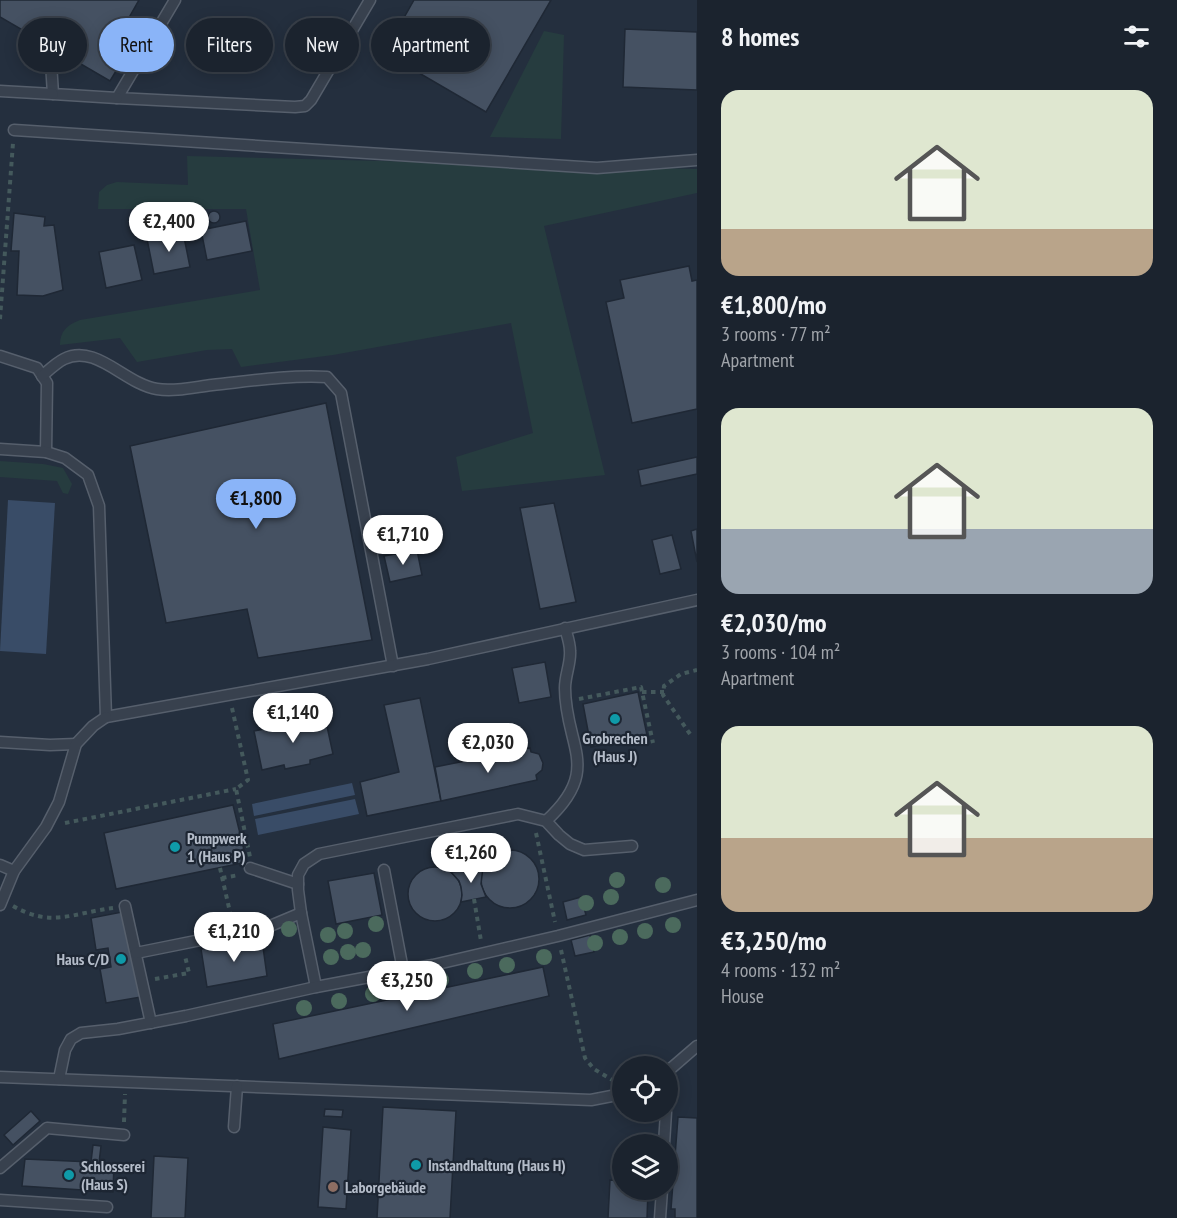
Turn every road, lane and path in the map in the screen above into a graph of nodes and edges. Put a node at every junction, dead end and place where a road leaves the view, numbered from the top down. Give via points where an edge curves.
1 (175, 0) edge
2 (370, 0) edge
3 (52, 72) edge
4 (0, 91) edge
5 (53, 94) junction
6 (117, 98) junction
7 (14, 130) joint
8 (697, 160) edge
9 (0, 319) edge
10 (0, 356) edge
11 (42, 376) junction
12 (0, 449) edge
13 (46, 452) junction
14 (697, 600) edge
15 (565, 628) junction
16 (393, 666) junction
17 (697, 670) edge
18 (642, 692) junction
19 (664, 692) junction
20 (229, 695) junction
21 (566, 702) junction
22 (106, 717) junction
23 (690, 734) dead end
24 (0, 742) edge
25 (653, 742) dead end
26 (76, 744) junction
27 (236, 789) junction
28 (546, 821) junction
29 (458, 826) junction
30 (46, 827) junction
31 (632, 846) dead end
32 (0, 865) edge
33 (220, 868) dead end
34 (250, 868) junction
35 (384, 870) dead end
36 (468, 870) dead end
37 (14, 871) junction
38 (222, 878) junction
39 (298, 884) junction
40 (474, 899) dead end
41 (697, 900) edge
42 (0, 902) edge
43 (125, 906) joint
44 (301, 913) junction
45 (235, 934) junction
46 (183, 944) junction
47 (136, 953) junction
48 (483, 953) junction
49 (403, 970) junction
50 (142, 981) junction
51 (316, 987) junction
52 (151, 1023) junction
53 (697, 1046) edge
54 (585, 1058) dead end
55 (678, 1062) edge
56 (0, 1077) edge
57 (59, 1079) junction
58 (612, 1079) edge
59 (126, 1082) junction
60 (237, 1086) junction
61 (612, 1096) edge
62 (234, 1127) dead end
63 (124, 1135) joint
64 (0, 1168) edge
65 (0, 1200) edge
66 (661, 1200) edge
67 (107, 1207) dead end
68 (660, 1218) edge

1 - 6 lane
2 - 6 lane via 305,106
3 - 5 lane
4 - 5 lane
5 - 6 lane
7 - 8 lane via 597,168
7 - 9 path
10 - 11 lane via 37,368
11 - 13 lane via 47,383
11 - 16 lane via 56,364 80,354 157,389 300,375 327,377 341,393
12 - 13 lane
13 - 22 lane via 65,458 88,475 99,506
14 - 15 lane
15 - 16 lane
15 - 21 lane via 570,651
16 - 20 lane
17 - 19 path via 681,674 664,686
18 - 19 path
18 - 21 path via 641,687
18 - 25 path
19 - 23 path
20 - 22 lane
20 - 27 path via 248,780
21 - 28 lane via 578,759 576,779
22 - 26 lane
24 - 26 lane
26 - 30 lane via 59,802
27 - 30 path
27 - 34 path
28 - 29 lane via 518,814
28 - 31 lane via 570,844 584,850
29 - 36 path
29 - 39 lane via 319,854 304,864
30 - 37 lane
32 - 37 lane
33 - 38 path
34 - 38 path via 245,874
34 - 39 lane
35 - 49 lane
37 - 42 lane
38 - 45 path
39 - 44 lane
40 - 48 path
41 - 48 lane
42 - 43 path via 50,918
43 - 47 lane
44 - 45 lane
44 - 51 lane
45 - 46 lane
46 - 47 lane
46 - 50 path via 189,973
47 - 50 lane
48 - 49 lane
49 - 51 lane
50 - 52 lane
51 - 52 lane
52 - 57 lane via 81,1033 71,1039
53 - 55 lane
54 - 58 path
56 - 57 lane
57 - 59 lane
59 - 60 lane
59 - 63 path
60 - 61 lane via 591,1100
60 - 62 lane
63 - 64 lane via 47,1128
65 - 67 lane
66 - 68 lane

